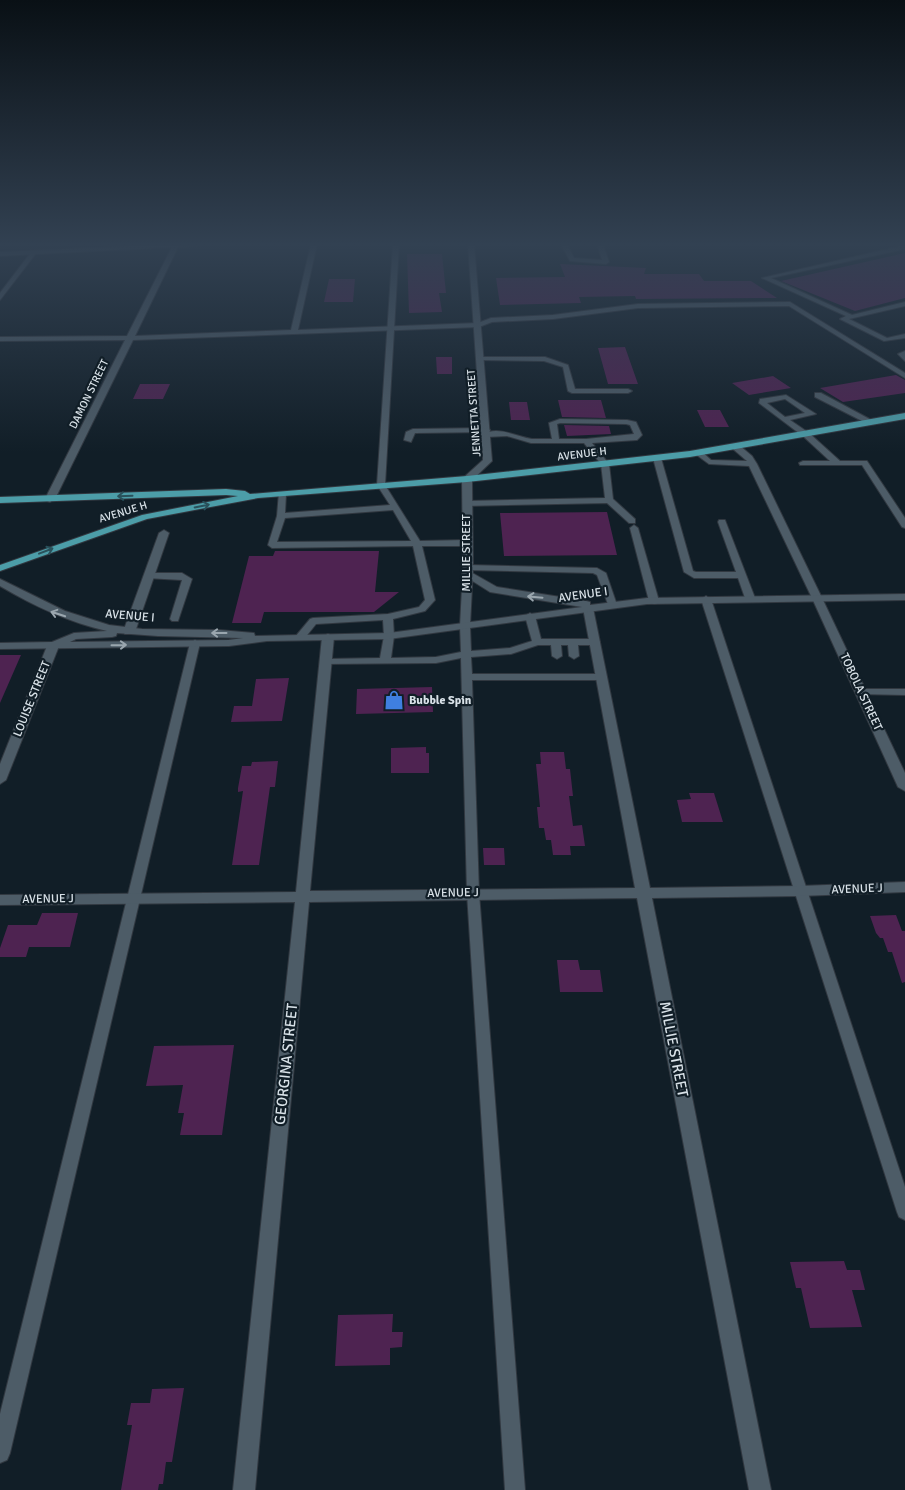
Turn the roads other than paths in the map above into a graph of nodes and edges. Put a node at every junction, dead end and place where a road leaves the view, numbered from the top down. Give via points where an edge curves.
1 (142, 314) edge
2 (298, 314) edge
3 (393, 314) edge
4 (478, 314) edge
5 (580, 314) edge
6 (805, 314) edge
7 (844, 314) edge
8 (866, 314) edge
9 (852, 317) junction
10 (479, 325) junction
11 (392, 329) junction
12 (294, 333) junction
13 (905, 336) edge
14 (130, 338) junction
15 (0, 339) edge
16 (905, 353) edge
17 (481, 359) junction
18 (905, 359) edge
19 (905, 376) edge
20 (628, 391) dead end
21 (818, 395) dead end
22 (905, 416) edge
23 (785, 419) junction
24 (871, 422) junction
25 (486, 432) junction
26 (805, 435) junction
27 (408, 440) dead end
28 (556, 441) junction
29 (586, 441) junction
30 (736, 447) junction
31 (698, 453) junction
32 (657, 458) junction
33 (803, 463) dead end
34 (838, 463) junction
35 (605, 464) junction
36 (753, 464) junction
37 (467, 480) junction
38 (380, 485) junction
39 (282, 494) junction
40 (258, 495) junction
41 (50, 499) junction
42 (0, 500) edge
43 (609, 500) junction
44 (466, 504) junction
45 (396, 507) junction
46 (281, 516) junction
47 (722, 522) dead end
48 (905, 525) edge
49 (164, 533) dead end
50 (417, 544) junction
51 (466, 544) junction
52 (0, 568) edge
53 (468, 571) junction
54 (742, 575) junction
55 (149, 576) junction
56 (0, 582) edge
57 (905, 597) edge
58 (750, 598) junction
59 (818, 598) junction
60 (706, 599) junction
61 (654, 601) junction
62 (612, 605) junction
63 (594, 607) junction
64 (530, 616) junction
65 (388, 617) junction
66 (175, 619) dead end
67 (465, 626) junction
68 (129, 632) junction
69 (389, 636) junction
70 (300, 637) junction
71 (328, 637) junction
72 (267, 638) junction
73 (556, 642) junction
74 (573, 642) junction
75 (595, 642) junction
76 (195, 644) junction
77 (532, 644) junction
78 (0, 646) edge
79 (53, 646) junction
80 (466, 654) junction
81 (530, 656) dead end
82 (558, 656) dead end
83 (574, 656) dead end
84 (385, 661) junction
85 (326, 662) junction
86 (467, 678) junction
87 (602, 678) junction
88 (861, 692) junction
89 (905, 692) edge
90 (0, 780) edge
91 (905, 786) edge
92 (905, 887) edge
93 (800, 891) junction
94 (644, 892) junction
95 (473, 893) junction
96 (303, 896) junction
97 (134, 898) junction
98 (0, 900) edge
99 (905, 1212) edge
100 (0, 1453) edge
101 (244, 1490) edge
102 (515, 1490) edge
103 (760, 1490) edge

1 - 14 street, DAMON STREET
2 - 12 street
3 - 11 lane
4 - 10 street, JENNETTA STREET
5 - 10 street via 491,320
6 - 19 street
7 - 9 lane
8 - 9 lane
9 - 13 lane via 843,319 886,340
10 - 11 street
10 - 17 street, JENNETTA STREET
11 - 12 street
11 - 38 lane
12 - 14 street
14 - 15 street
14 - 41 street, DAMON STREET
16 - 18 lane via 901,354
17 - 20 lane via 545,359 566,366 572,390
17 - 25 street, JENNETTA STREET
21 - 24 lane
22 - 24 main road, AVENUE H
23 - 23 lane via 763,401 786,397 812,414
23 - 26 lane
24 - 26 main road, AVENUE H
25 - 27 lane via 413,431
25 - 28 lane via 532,441
25 - 37 street, JENNETTA STREET via 488,461
26 - 30 main road, AVENUE H
26 - 34 lane
28 - 29 lane
28 - 29 lane via 553,424 560,421 627,422 633,424 638,436
29 - 35 lane
30 - 31 main road, AVENUE H
30 - 36 lane
31 - 32 main road, AVENUE H
31 - 36 lane via 708,462
32 - 35 main road, AVENUE H
32 - 54 lane via 689,572 694,576
33 - 34 lane
34 - 48 lane via 864,463
35 - 37 main road, AVENUE H
35 - 43 lane
36 - 59 lane
37 - 38 main road, AVENUE H
37 - 44 street, MILLIE STREET
38 - 39 main road, AVENUE H
38 - 45 lane
39 - 40 main road, AVENUE H
39 - 46 lane
40 -> 41 main road, AVENUE H via 226,492
52 -> 40 main road, AVENUE H via 145,518
41 - 42 main road, AVENUE H
43 - 44 lane
43 - 61 lane via 633,525
44 - 51 street, MILLIE STREET
45 - 46 lane
45 - 50 lane
46 - 50 lane via 272,545
47 - 54 lane
49 - 55 street
50 - 51 lane
50 - 65 lane via 430,600 422,609
51 - 53 street, MILLIE STREET
53 - 62 lane via 594,570 601,573
63 -> 53 street via 494,590
53 - 67 street, MILLIE STREET
54 - 58 lane
55 - 66 lane via 182,576 187,579
55 - 68 street
68 -> 56 street, AVENUE I via 100,627 48,610
57 - 59 street, AVENUE I
58 - 59 street, AVENUE I
58 - 60 street, AVENUE I
59 - 88 street, TOBOLA STREET
60 - 61 street, AVENUE I
60 - 93 lane
61 - 62 street, AVENUE I
62 - 63 street, AVENUE I
63 - 64 street, AVENUE I
63 - 75 street, MILLIE STREET
64 - 67 street, AVENUE I
64 - 77 lane
65 - 69 lane
65 - 70 lane via 314,621
67 - 69 street, AVENUE I
67 - 80 lane
72 -> 68 street, AVENUE I via 231,633
68 - 79 street via 74,636
69 - 71 street, AVENUE I
69 - 84 lane
70 - 71 street, AVENUE I
70 - 72 street, AVENUE I
71 - 85 street, GEORGINA STREET
72 - 76 street, AVENUE I
73 - 74 lane
73 - 77 lane
73 - 82 lane
74 - 75 lane
74 - 83 lane
75 - 87 street, MILLIE STREET
79 -> 76 street, AVENUE I
76 - 97 lane
77 - 80 lane via 505,654
77 - 81 lane
78 - 79 street, AVENUE I
79 - 90 street, LOUISE STREET
80 - 84 lane via 436,660
80 - 86 lane
84 - 85 lane
85 - 96 street, GEORGINA STREET
86 - 87 lane via 491,673 577,673
86 - 95 lane
87 - 94 street, MILLIE STREET
88 - 89 lane
88 - 91 street, TOBOLA STREET
92 - 93 street, AVENUE J
93 - 94 street, AVENUE J
93 - 99 lane
94 - 95 street, AVENUE J
94 - 103 street, MILLIE STREET
95 - 96 street, AVENUE J
95 - 102 lane
96 - 97 street, AVENUE J
96 - 101 street, GEORGINA STREET
97 - 98 street, AVENUE J
97 - 100 lane

